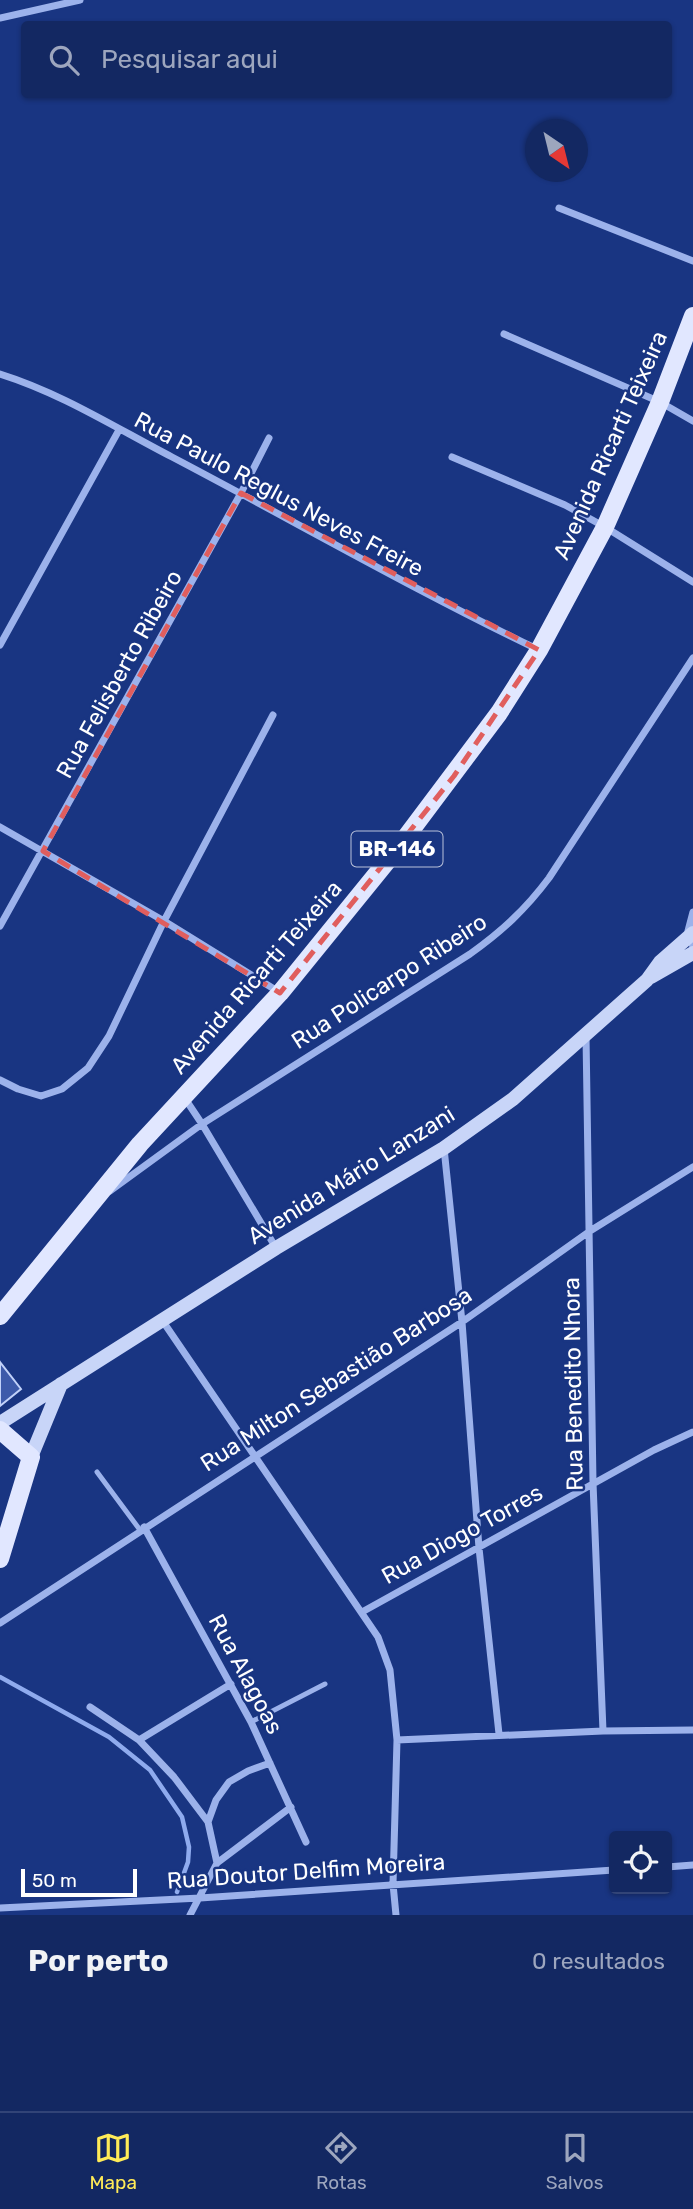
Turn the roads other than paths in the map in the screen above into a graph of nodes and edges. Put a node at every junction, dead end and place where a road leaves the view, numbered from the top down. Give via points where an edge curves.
1 (80, 0) edge
2 (0, 18) edge
3 (559, 208) dead end
4 (693, 261) edge
5 (693, 316) edge
6 (504, 334) dead end
7 (0, 374) edge
8 (660, 402) junction
9 (693, 421) edge
10 (120, 430) junction
11 (269, 438) dead end
12 (452, 457) dead end
13 (241, 494) junction
14 (606, 527) junction
15 (693, 582) edge
16 (0, 645) edge
17 (540, 650) junction
18 (693, 658) edge
19 (273, 715) dead end
20 (0, 827) edge
21 (43, 851) junction
22 (693, 912) edge
23 (164, 921) junction
24 (0, 926) edge
25 (691, 939) edge
26 (693, 953) edge
27 (647, 980) junction
28 (280, 993) junction
29 (586, 1036) junction
30 (0, 1080) edge
31 (184, 1097) junction
32 (202, 1124) junction
33 (444, 1148) junction
34 (693, 1167) edge
35 (91, 1205) junction
36 (590, 1231) junction
37 (276, 1248) junction
38 (0, 1317) edge
39 (161, 1320) junction
40 (462, 1322) junction
41 (61, 1384) junction
42 (0, 1423) edge
43 (0, 1430) edge
44 (693, 1432) edge
45 (256, 1456) junction
46 (31, 1457) junction
47 (97, 1472) dead end
48 (593, 1483) junction
49 (142, 1528) junction
50 (479, 1548) junction
51 (0, 1559) edge
52 (362, 1612) junction
53 (0, 1622) edge
54 (231, 1684) junction
55 (325, 1684) dead end
56 (90, 1707) dead end
57 (251, 1722) junction
58 (693, 1730) edge
59 (603, 1731) junction
60 (499, 1734) junction
61 (139, 1740) junction
62 (397, 1740) junction
63 (270, 1763) junction
64 (291, 1807) junction
65 (208, 1822) junction
66 (306, 1842) dead end
67 (217, 1863) junction
68 (693, 1866) edge
69 (672, 1867) edge
70 (609, 1870) edge
71 (393, 1884) junction
72 (200, 1898) junction
73 (58, 1906) junction
74 (0, 1908) edge
75 (56, 1915) edge
76 (190, 1915) edge
77 (396, 1915) edge

1 - 2 street
3 - 4 street
5 - 8 main road, Avenida Ricarti Teixeira / BR-146
6 - 8 street
7 - 10 street, Rua Paulo Reglus Neves Freire via 52,394
8 - 9 street
8 - 14 main road, Avenida Ricarti Teixeira / BR-146
10 - 13 street, Rua Paulo Reglus Neves Freire
10 - 16 street
11 - 13 street, Rua Felisberto Ribeiro
12 - 14 street
13 - 17 street, Rua Paulo Reglus Neves Freire via 401,582
13 - 21 street, Rua Felisberto Ribeiro
14 - 15 street
14 - 17 main road, Avenida Ricarti Teixeira / BR-146
17 - 28 main road, Avenida Ricarti Teixeira / BR-146 via 454,776
18 - 32 street, Rua Policarpo Ribeiro via 528,907 470,954
19 - 23 street
20 - 21 street
21 - 23 street
21 - 24 street, Rua Felisberto Ribeiro
22 - 25 street
23 - 28 street
23 - 30 street via 109,1036 88,1068 62,1089 41,1096
25 - 27 street, Avenida Mário Lanzani via 660,962
26 - 27 street, Avenida Mário Lanzani
27 - 29 street, Avenida Mário Lanzani
28 - 31 main road, Avenida Ricarti Teixeira / BR-146
29 - 33 street, Avenida Mário Lanzani via 513,1099
29 - 36 street, Rua Benedito Nhora
31 - 32 street
31 - 35 main road, Avenida Ricarti Teixeira / BR-146
32 - 35 street, Rua Policarpo Ribeiro
32 - 37 street
33 - 37 street, Avenida Mário Lanzani
33 - 40 street
34 - 36 street, Rua Milton Sebastião Barbosa
35 - 38 main road, Avenida Ricarti Teixeira / BR-146
36 - 40 street, Rua Milton Sebastião Barbosa
36 - 48 street, Rua Benedito Nhora
37 - 39 street, Avenida Mário Lanzani
39 - 41 street, Avenida Mário Lanzani
39 - 45 street
40 - 45 street, Rua Milton Sebastião Barbosa
40 - 50 street
41 - 42 street, Avenida Mário Lanzani
41 - 46 street
43 - 46 main road
44 - 48 street, Rua Diogo Torres
45 - 49 street, Rua Milton Sebastião Barbosa
45 - 52 street
46 - 51 main road
47 - 49 lane
48 - 50 street, Rua Diogo Torres
48 - 59 street, Rua Benedito Nhora
49 - 53 street, Rua Milton Sebastião Barbosa
49 - 54 street, Rua Alagoas
50 - 52 street, Rua Diogo Torres
50 - 60 street
52 - 62 street via 378,1637 390,1670
54 - 57 street, Rua Alagoas
54 - 61 street
55 - 57 lane
56 - 61 street
57 - 63 street, Rua Alagoas
58 - 59 street
59 - 60 street
60 - 62 street
61 - 65 street
62 - 71 street
63 - 64 street, Rua Alagoas
63 - 65 street via 229,1782
64 - 66 street, Rua Alagoas
64 - 67 street
65 - 67 street
67 - 72 street
68 - 69 street
70 - 71 street, Rua Doutor Delfim Moreira
71 - 72 street, Rua Doutor Delfim Moreira
71 - 77 street
72 - 73 street, Rua Doutor Delfim Moreira
72 - 76 street
73 - 74 street, Rua Doutor Delfim Moreira
73 - 75 street

